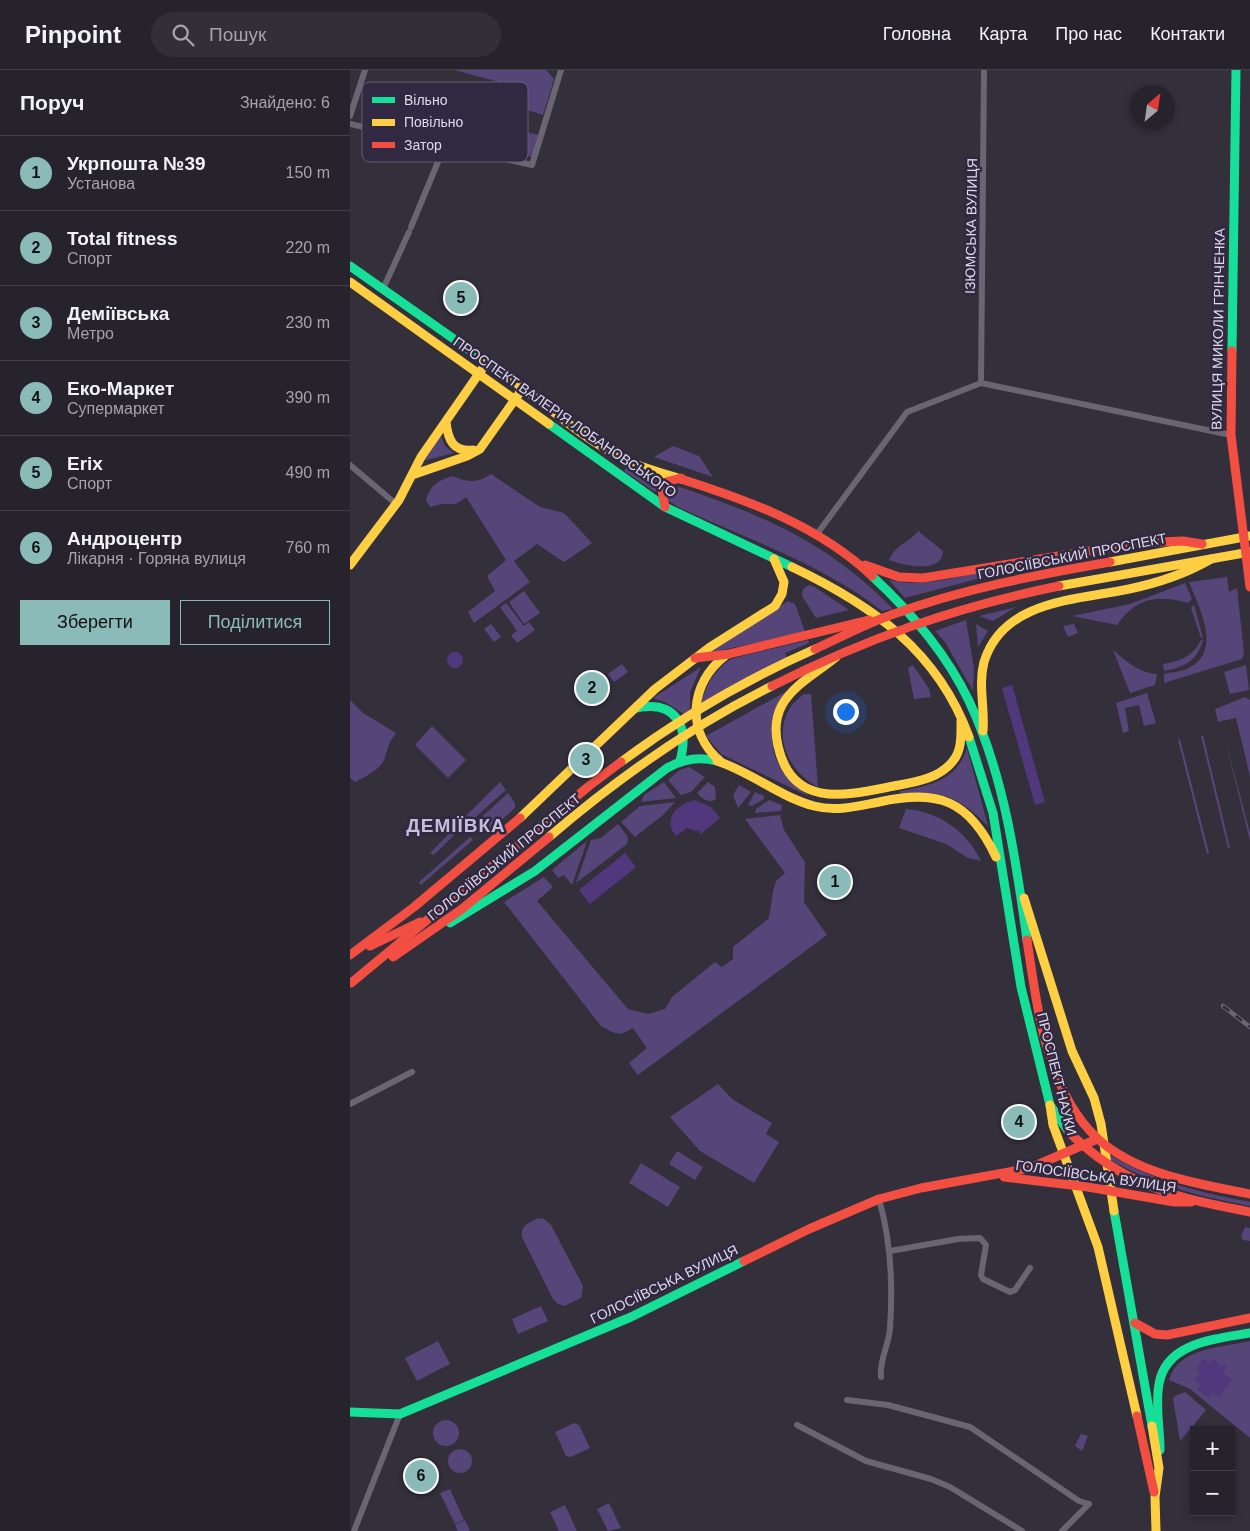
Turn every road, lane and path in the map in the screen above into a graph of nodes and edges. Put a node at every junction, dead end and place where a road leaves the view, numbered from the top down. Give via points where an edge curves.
1 (365, 70) edge
2 (561, 70) edge
3 (984, 70) edge
4 (1236, 70) edge
5 (350, 116) edge
6 (438, 162) edge
7 (519, 162) edge
8 (350, 266) edge
9 (350, 282) edge
10 (384, 289) junction
11 (487, 362) junction
12 (480, 373) junction
13 (981, 383) junction
14 (523, 388) junction
15 (516, 399) junction
16 (446, 422) junction
17 (1231, 435) junction
18 (480, 448) junction
19 (350, 465) edge
20 (415, 474) junction
21 (680, 478) junction
22 (395, 503) junction
23 (665, 507) junction
24 (817, 534) junction
25 (1250, 536) edge
26 (1203, 544) junction
27 (1250, 552) edge
28 (1213, 558) junction
29 (774, 559) junction
30 (857, 561) junction
31 (350, 564) edge
32 (1250, 587) edge
33 (890, 615) junction
34 (840, 653) junction
35 (729, 654) junction
36 (694, 658) junction
37 (631, 710) junction
38 (960, 712) junction
39 (983, 732) junction
40 (680, 761) junction
41 (723, 763) junction
42 (1002, 871) junction
43 (1019, 884) junction
44 (434, 916) junction
45 (432, 933) junction
46 (350, 955) edge
47 (351, 983) edge
48 (412, 1072) dead end
49 (350, 1104) edge
50 (1050, 1105) junction
51 (1097, 1139) junction
52 (1080, 1145) junction
53 (1064, 1154) junction
54 (991, 1176) junction
55 (1076, 1186) junction
56 (1250, 1194) edge
57 (879, 1199) junction
58 (1196, 1202) junction
59 (1250, 1212) edge
60 (890, 1252) junction
61 (1030, 1268) dead end
62 (1250, 1318) edge
63 (1135, 1323) junction
64 (1250, 1333) edge
65 (881, 1377) dead end
66 (847, 1400) dead end
67 (350, 1412) edge
68 (400, 1414) junction
69 (798, 1425) dead end
70 (1159, 1468) junction
71 (1155, 1497) junction
72 (354, 1531) edge
73 (1022, 1531) edge
74 (1062, 1531) edge
75 (1156, 1531) edge

1 - 5 street
2 - 7 street via 532,165
3 - 13 street, ІЗЮМСЬКА ВУЛИЦЯ
4 - 17 main road, ВУЛИЦЯ МИКОЛИ ГРІНЧЕНКА
6 - 10 street
8 - 10 main road, ПРОСПЕКТ ВАЛЕРІЯ ЛОБАНОВСЬКОГО
9 - 12 main road, ПРОСПЕКТ ВАЛЕРІЯ ЛОБАНОВСЬКОГО
10 - 11 main road, ПРОСПЕКТ ВАЛЕРІЯ ЛОБАНОВСЬКОГО
11 - 12 main road
11 - 14 main road, ПРОСПЕКТ ВАЛЕРІЯ ЛОБАНОВСЬКОГО
12 - 15 main road, ПРОСПЕКТ ВАЛЕРІЯ ЛОБАНОВСЬКОГО
12 - 16 main road
13 - 17 street
13 - 24 street via 907,412
14 - 15 main road
14 - 21 main road, ПРОСПЕКТ ВАЛЕРІЯ ЛОБАНОВСЬКОГО via 614,454
15 - 18 main road
15 - 23 main road, ПРОСПЕКТ ВАЛЕРІЯ ЛОБАНОВСЬКОГО
16 - 18 main road via 447,436 459,451
16 - 20 main road via 421,457
17 - 32 main road, ВУЛИЦЯ МИКОЛИ ГРІНЧЕНКА
18 - 20 main road via 474,454
19 - 22 street
20 - 22 main road
21 - 23 main road via 666,482 662,490
21 - 24 main road, ПРОСПЕКТ ВАЛЕРІЯ ЛОБАНОВСЬКОГО via 780,516
22 - 31 main road
23 - 29 main road, ПРОСПЕКТ ВАЛЕРІЯ ЛОБАНОВСЬКОГО
24 - 30 main road, ПРОСПЕКТ ВАЛЕРІЯ ЛОБАНОВСЬКОГО
25 - 26 main road, ГОЛОСІЇВСЬКИЙ ПРОСПЕКТ
26 - 30 main road via 1183,541 1138,543 908,580
26 - 33 main road, ГОЛОСІЇВСЬКИЙ ПРОСПЕКТ via 1021,578
27 - 28 main road, ГОЛОСІЇВСЬКИЙ ПРОСПЕКТ
28 - 34 main road, ГОЛОСІЇВСЬКИЙ ПРОСПЕКТ via 1120,574 951,611
28 - 39 main road via 1194,570 1169,578 1037,608 1005,627 995,638 983,664
29 - 36 main road, ГОЛОСІЇВСЬКИЙ ПРОСПЕКТ via 785,579 783,597 776,606
29 - 38 main road, ПРОСПЕКТ ВАЛЕРІЯ ЛОБАНОВСЬКОГО via 831,585 878,615 930,664
30 - 39 main road via 887,590 944,658
33 - 35 main road
33 - 44 main road, ГОЛОСІЇВСЬКИЙ ПРОСПЕКТ via 772,668 648,742 589,786
34 - 38 main road via 801,685 777,716 778,744 784,763 804,787 827,796 841,796 934,778 952,764 961,743
34 - 45 main road, ГОЛОСІЇВСЬКИЙ ПРОСПЕКТ via 776,682 657,753
35 - 36 main road
35 - 41 main road via 710,668 695,707 698,732
36 - 37 main road, ГОЛОСІЇВСЬКИЙ ПРОСПЕКТ
37 - 40 main road via 654,706 677,718 684,728 686,740
37 - 46 main road, ГОЛОСІЇВСЬКИЙ ПРОСПЕКТ via 515,822 414,907
38 - 42 main road, ПРОСПЕКТ НАУКИ via 985,782
39 - 43 main road, ПРОСПЕКТ НАУКИ via 997,778
40 - 41 main road via 692,757
40 - 45 main road via 644,785 531,874
41 - 42 main road via 793,797 822,807 844,808 917,796 946,800 959,808 988,838
42 - 50 main road, ПРОСПЕКТ НАУКИ via 1021,986
43 - 51 main road, ПРОСПЕКТ НАУКИ via 1032,970 1055,1067 1071,1104
43 - 63 main road, ПРОСПЕКТ НАУКИ via 1072,1051 1094,1098 1101,1124 1120,1255
44 - 46 main road
44 - 47 main road, ГОЛОСІЇВСЬКИЙ ПРОСПЕКТ
45 - 47 main road, ГОЛОСІЇВСЬКИЙ ПРОСПЕКТ
48 - 49 street
50 - 52 main road
50 - 53 main road, ПРОСПЕКТ НАУКИ via 1053,1125
51 - 52 main road, ГОЛОСІЇВСЬКА ВУЛИЦЯ
51 - 56 main road via 1139,1163 1184,1180
52 - 53 main road, ГОЛОСІЇВСЬКА ВУЛИЦЯ
52 - 58 main road via 1099,1160 1144,1185
53 - 54 main road, ГОЛОСІЇВСЬКА ВУЛИЦЯ via 1030,1168
53 - 55 main road, ПРОСПЕКТ НАУКИ
54 - 55 main road, ГОЛОСІЇВСЬКА ВУЛИЦЯ
54 - 57 main road, ГОЛОСІЇВСЬКА ВУЛИЦЯ via 920,1188
55 - 58 main road, ГОЛОСІЇВСЬКА ВУЛИЦЯ via 1174,1202
55 - 71 main road, ПРОСПЕКТ НАУКИ via 1098,1247
57 - 60 street
57 - 68 main road, ГОЛОСІЇВСЬКА ВУЛИЦЯ via 802,1232 631,1317
58 - 59 main road
60 - 61 street via 980,1238 986,1244 983,1279 1010,1292 1015,1290
60 - 65 street via 890,1330 880,1367
62 - 63 main road via 1167,1335 1155,1334
63 - 70 main road, ПРОСПЕКТ НАУКИ
64 - 70 main road via 1187,1346 1169,1359 1159,1383
66 - 74 street via 888,1405 970,1427 1088,1504
67 - 68 main road, ГОЛОСІЇВСЬКА ВУЛИЦЯ
68 - 72 street
69 - 73 street via 866,1461 950,1487
70 - 71 main road, ПРОСПЕКТ НАУКИ
71 - 75 main road, ПРОСПЕКТ НАУКИ

